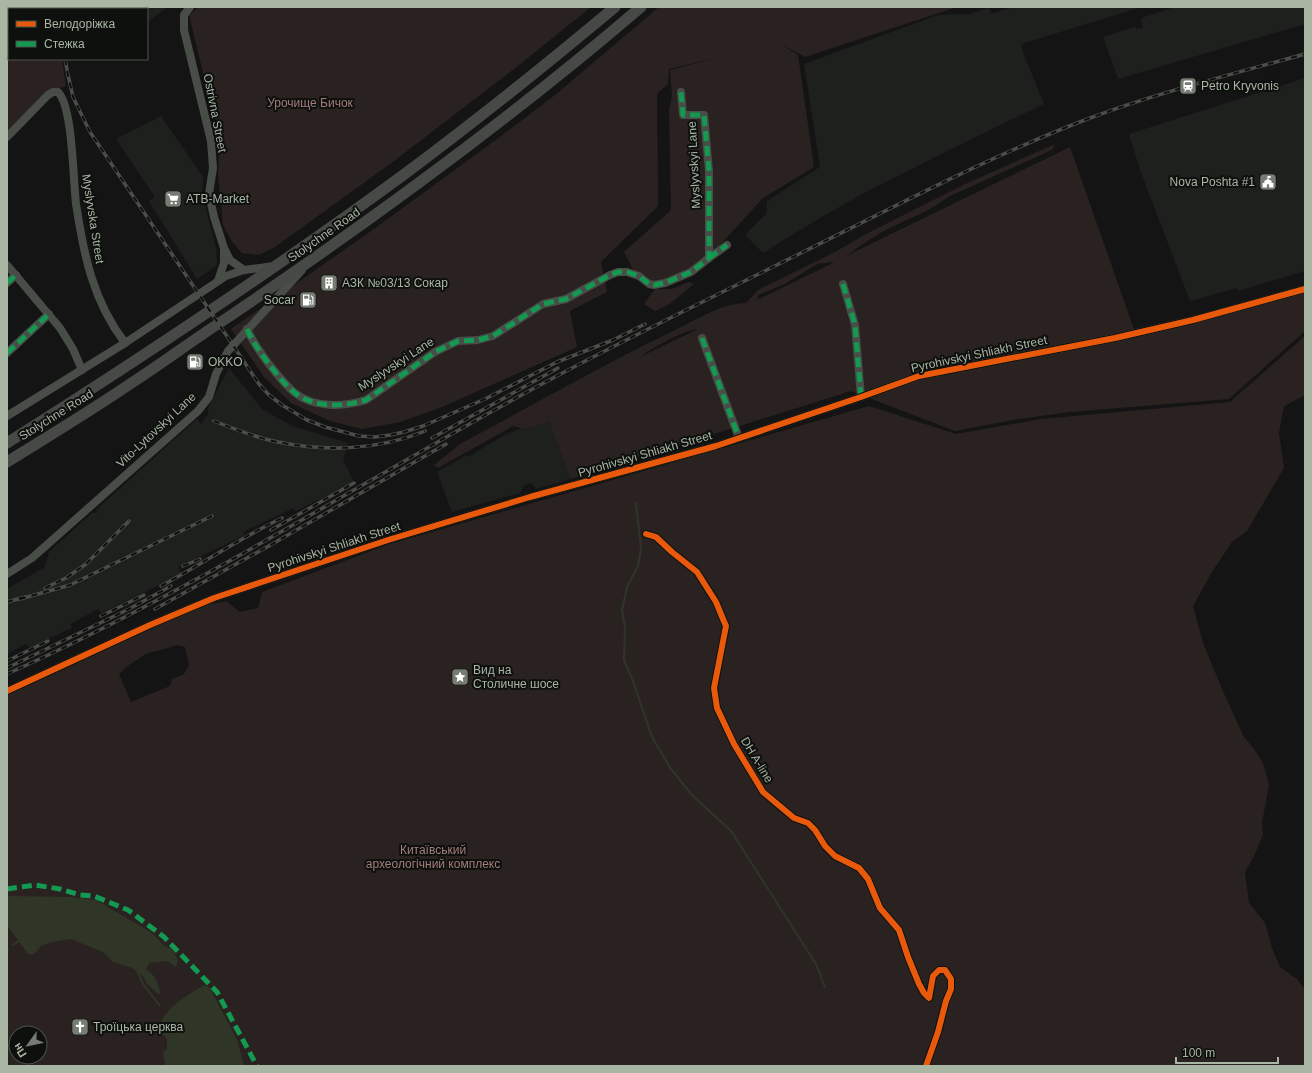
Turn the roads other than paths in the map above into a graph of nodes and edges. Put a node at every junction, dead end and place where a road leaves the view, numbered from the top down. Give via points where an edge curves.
1 (190, 7) edge
2 (615, 7) edge
3 (641, 7) edge
4 (681, 92) dead end
5 (7, 137) edge
6 (727, 246) dead end
7 (224, 248) junction
8 (709, 258) junction
9 (310, 262) junction
10 (7, 265) edge
11 (275, 266) junction
12 (244, 270) junction
13 (16, 275) junction
14 (218, 281) junction
15 (7, 283) edge
16 (843, 284) dead end
17 (1305, 290) edge
18 (49, 314) junction
19 (247, 329) junction
20 (702, 338) dead end
21 (125, 343) junction
22 (7, 354) edge
23 (82, 370) junction
24 (861, 397) junction
25 (7, 416) edge
26 (739, 438) junction
27 (7, 442) edge
28 (7, 462) edge
29 (7, 574) edge
30 (7, 691) edge

1 - 7 street, Ostrivna Street via 184,15 184,30 211,141 213,168 210,194
2 - 11 highway, Stolychne Road via 507,96
3 - 9 highway, Stolychne Road via 484,133
4 - 8 street, Myslyvskyi Lane via 683,116 704,115 709,171
5 - 21 street, Myslyvska Street via 48,95 58,92 62,96 68,116 76,203 90,276 100,302
6 - 8 street, Myslyvskyi Lane
7 - 12 street, Ostrivna Street via 230,260
7 - 14 street, Ostrivna Street via 224,263
8 - 19 street, Myslyvskyi Lane via 691,272 654,285 627,272 610,275 566,299 543,304 493,336 458,342 435,352 366,400 354,404 321,403 295,393 263,356
9 - 19 street, Vito-Lytovskyi Lane
9 - 28 highway, Stolychne Road via 132,383
10 - 13 street
11 - 12 street
11 - 27 highway, Stolychne Road via 123,369
12 - 14 street
13 - 15 street
13 - 18 street
14 - 21 street
16 - 24 street via 855,325
17 - 24 street, Pyrohivskyi Shliakh Street via 1115,338 919,376
18 - 22 street
18 - 23 street via 68,338
19 - 29 street, Vito-Lytovskyi Lane via 222,360 209,397 198,410 32,558
20 - 26 street
21 - 23 street
23 - 25 street
24 - 26 street, Pyrohivskyi Shliakh Street
26 - 30 street, Pyrohivskyi Shliakh Street via 388,540 214,598

